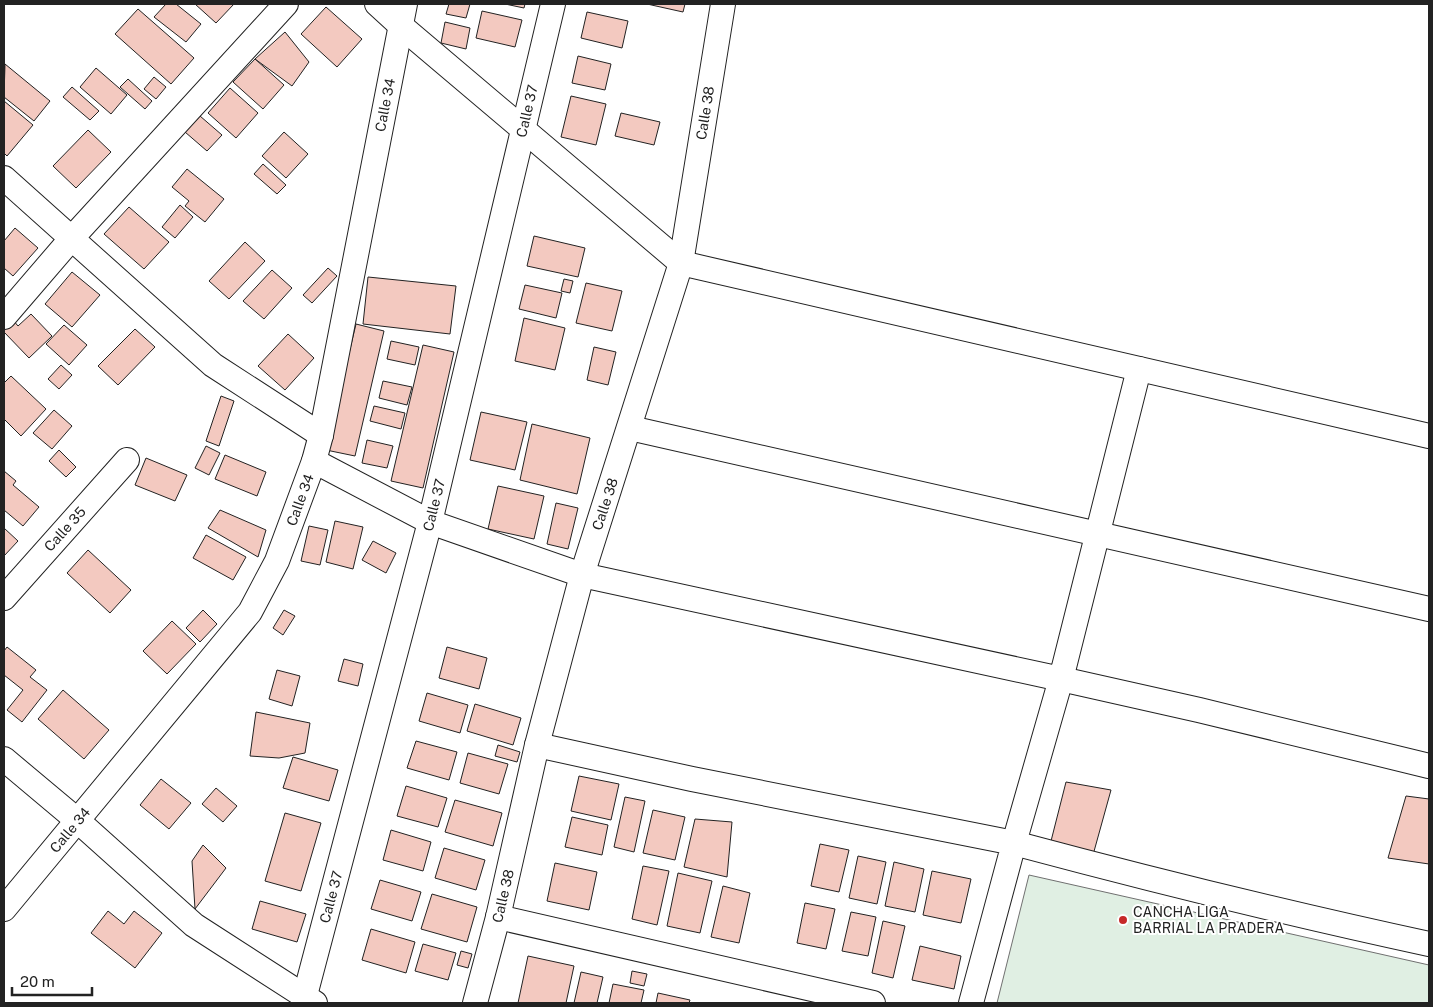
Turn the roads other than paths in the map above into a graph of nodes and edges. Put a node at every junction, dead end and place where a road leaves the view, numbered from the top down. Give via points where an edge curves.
1 (286, 4) edge
2 (377, 4) edge
3 (553, 4) edge
4 (723, 4) edge
5 (403, 15) edge
6 (523, 129) junction
7 (4, 178) edge
8 (71, 239) junction
9 (681, 263) junction
10 (4, 317) edge
11 (1138, 369) junction
12 (630, 428) junction
13 (321, 435) junction
14 (1429, 436) edge
15 (127, 460) dead end
16 (314, 461) junction
17 (430, 522) junction
18 (1096, 534) junction
19 (582, 575) junction
20 (4, 598) edge
21 (1429, 609) edge
22 (1061, 679) junction
23 (537, 745) junction
24 (4, 760) edge
25 (1429, 766) edge
26 (78, 821) junction
27 (1014, 842) junction
28 (4, 909) edge
29 (498, 918) junction
30 (1429, 944) edge
31 (308, 1001) edge
32 (475, 1003) edge
33 (873, 1003) edge
34 (971, 1003) edge

1 - 8 street
2 - 5 street
3 - 6 street, Calle 37
4 - 9 street, Calle 38
5 - 6 street
5 - 13 street, Calle 34
6 - 9 street
6 - 17 street, Calle 37
7 - 8 street
8 - 10 street
8 - 13 street via 213,366
9 - 11 street
9 - 12 street, Calle 38
11 - 14 street
11 - 18 street
12 - 18 street
12 - 19 street, Calle 38
13 - 16 street, Calle 34
15 - 20 street, Calle 35
16 - 17 street
16 - 26 street, Calle 34 via 277,561 250,612
17 - 19 street
17 - 31 street, Calle 37
18 - 21 street
18 - 22 street
19 - 22 street
19 - 23 street, Calle 38
22 - 25 street
22 - 27 street
23 - 27 street
23 - 29 street, Calle 38
24 - 26 street
26 - 28 street, Calle 34
26 - 31 street via 194,926
27 - 30 street via 1099,866
27 - 34 street
29 - 32 street, Calle 38
29 - 33 street

